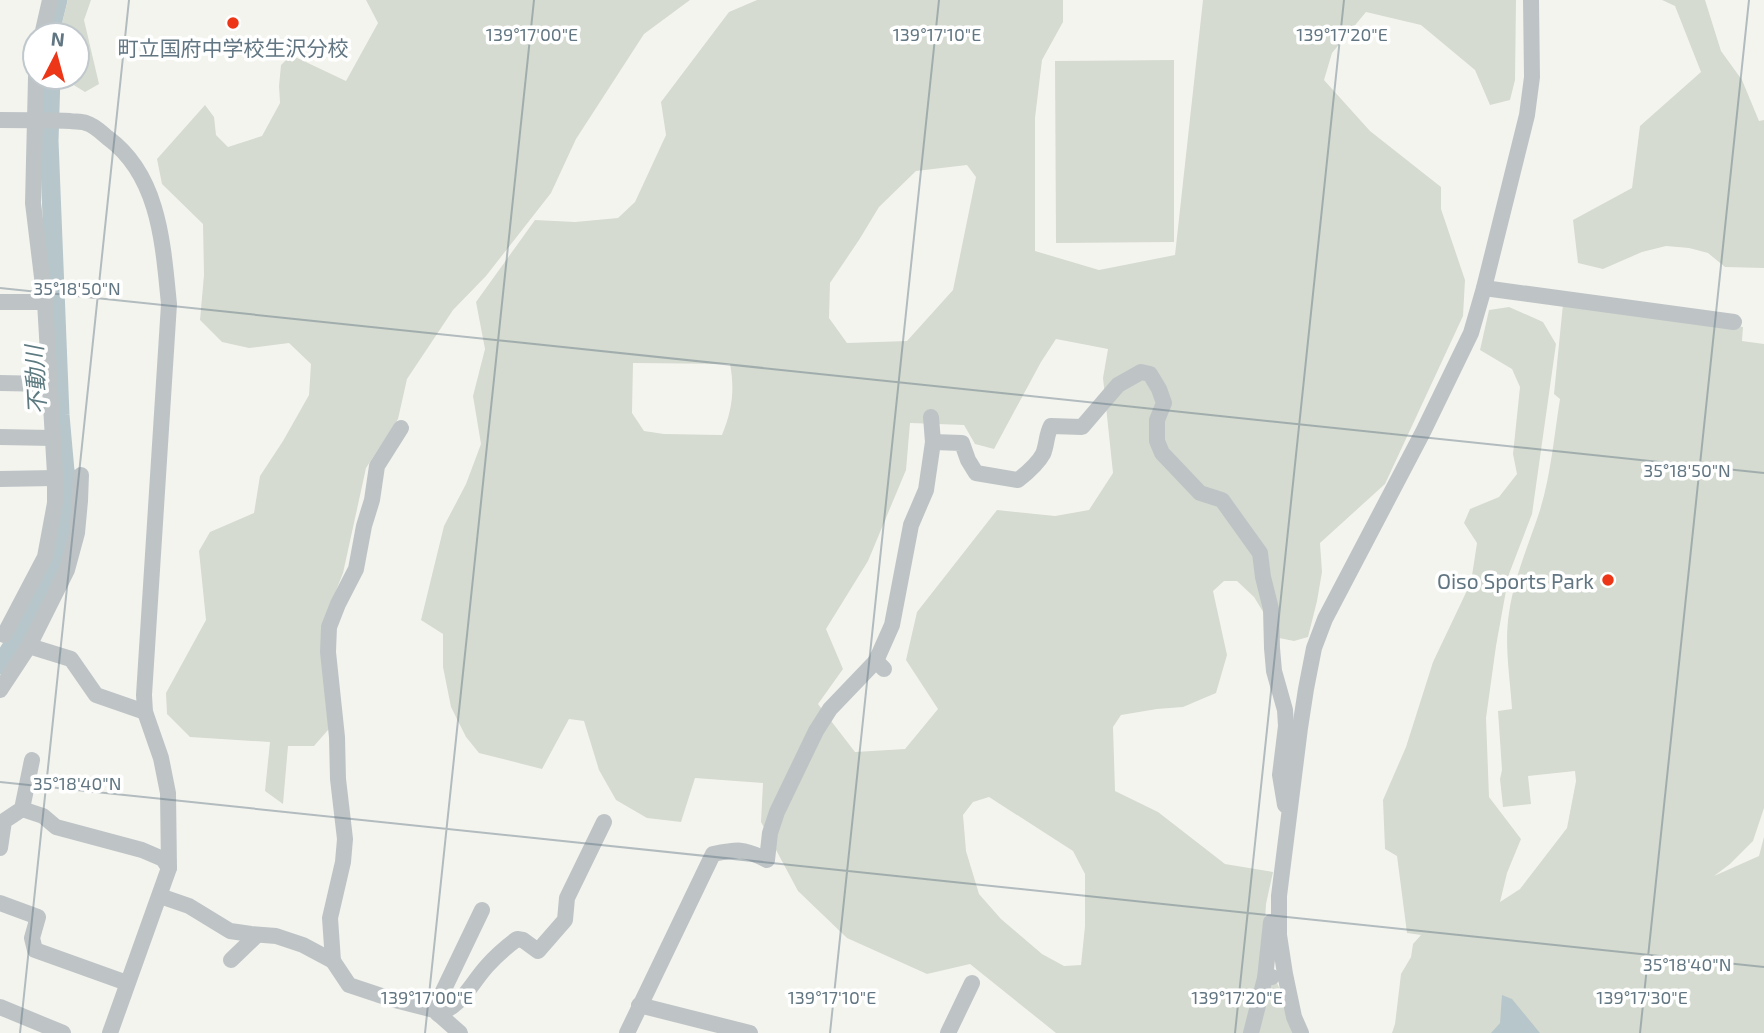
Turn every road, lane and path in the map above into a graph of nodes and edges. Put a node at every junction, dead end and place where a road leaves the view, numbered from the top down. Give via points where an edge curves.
1 (50, 0) edge
2 (1531, 0) edge
3 (45, 21) edge
4 (35, 91) edge
5 (0, 120) edge
6 (34, 120) junction
7 (1484, 288) junction
8 (0, 302) edge
9 (45, 302) junction
10 (1734, 321) dead end
11 (0, 383) edge
12 (49, 384) junction
13 (931, 416) dead end
14 (401, 428) dead end
15 (0, 437) edge
16 (52, 438) junction
17 (933, 442) junction
18 (81, 475) dead end
19 (55, 478) junction
20 (0, 479) edge
21 (4, 635) dead end
22 (29, 646) junction
23 (0, 690) edge
24 (145, 712) junction
25 (32, 760) dead end
26 (22, 809) junction
27 (604, 822) dead end
28 (1288, 825) junction
29 (0, 848) edge
30 (169, 868) junction
31 (160, 896) junction
32 (1279, 896) junction
33 (0, 903) edge
34 (482, 910) dead end
35 (230, 931) junction
36 (257, 935) junction
37 (333, 961) junction
38 (1285, 974) junction
39 (1265, 978) junction
40 (127, 983) junction
41 (972, 983) dead end
42 (639, 1005) junction
43 (0, 1007) edge
44 (436, 1012) junction
45 (64, 1033) edge
46 (110, 1033) edge
47 (460, 1033) edge
48 (627, 1033) edge
49 (750, 1033) edge
50 (948, 1033) edge
51 (1251, 1033) edge
52 (1301, 1033) edge

1 - 3 street
2 - 7 street via 1532,77 1527,115
4 - 6 street
5 - 6 street
6 - 9 street via 33,203
6 - 24 street via 87,123 113,142 138,169 157,217 169,304
7 - 10 street
7 - 28 street via 1471,333 1314,648
8 - 9 street
9 - 12 street
11 - 12 street
12 - 16 street
13 - 17 street
14 - 37 street via 377,466 356,569 329,627 345,839 330,918
15 - 16 street
16 - 19 street
17 - 28 street via 962,443 976,473 1018,480 1043,453 1051,426 1082,427 1118,385 1141,372 1150,374 1164,403 1157,420 1162,453 1200,493 1222,500 1260,553 1271,609 1274,671 1285,710 1280,775
17 - 42 street via 926,490 911,525 880,665 830,709 816,731 777,812 766,860 737,849 713,854
18 - 22 street via 77,533 67,570
19 - 20 street
19 - 21 street via 45,557
22 - 23 street
22 - 24 street via 71,659 96,695
24 - 30 street via 168,793
25 - 26 street
26 - 29 street via 4,821
26 - 30 street via 43,816 56,827 142,850 163,859
27 - 44 street via 568,898 565,920 538,951 517,939 487,966 457,1004
28 - 32 street
30 - 31 street
31 - 35 street via 190,906
31 - 40 street
32 - 38 street
32 - 39 street via 1273,908
33 - 40 street via 38,917 35,950
34 - 44 street
35 - 36 street
35 - 36 street via 231,960
36 - 37 street via 303,945
37 - 44 street via 349,985
38 - 39 street
38 - 52 street
39 - 51 street
40 - 46 street
41 - 50 street
42 - 48 street
42 - 49 street
43 - 45 street
44 - 47 street

